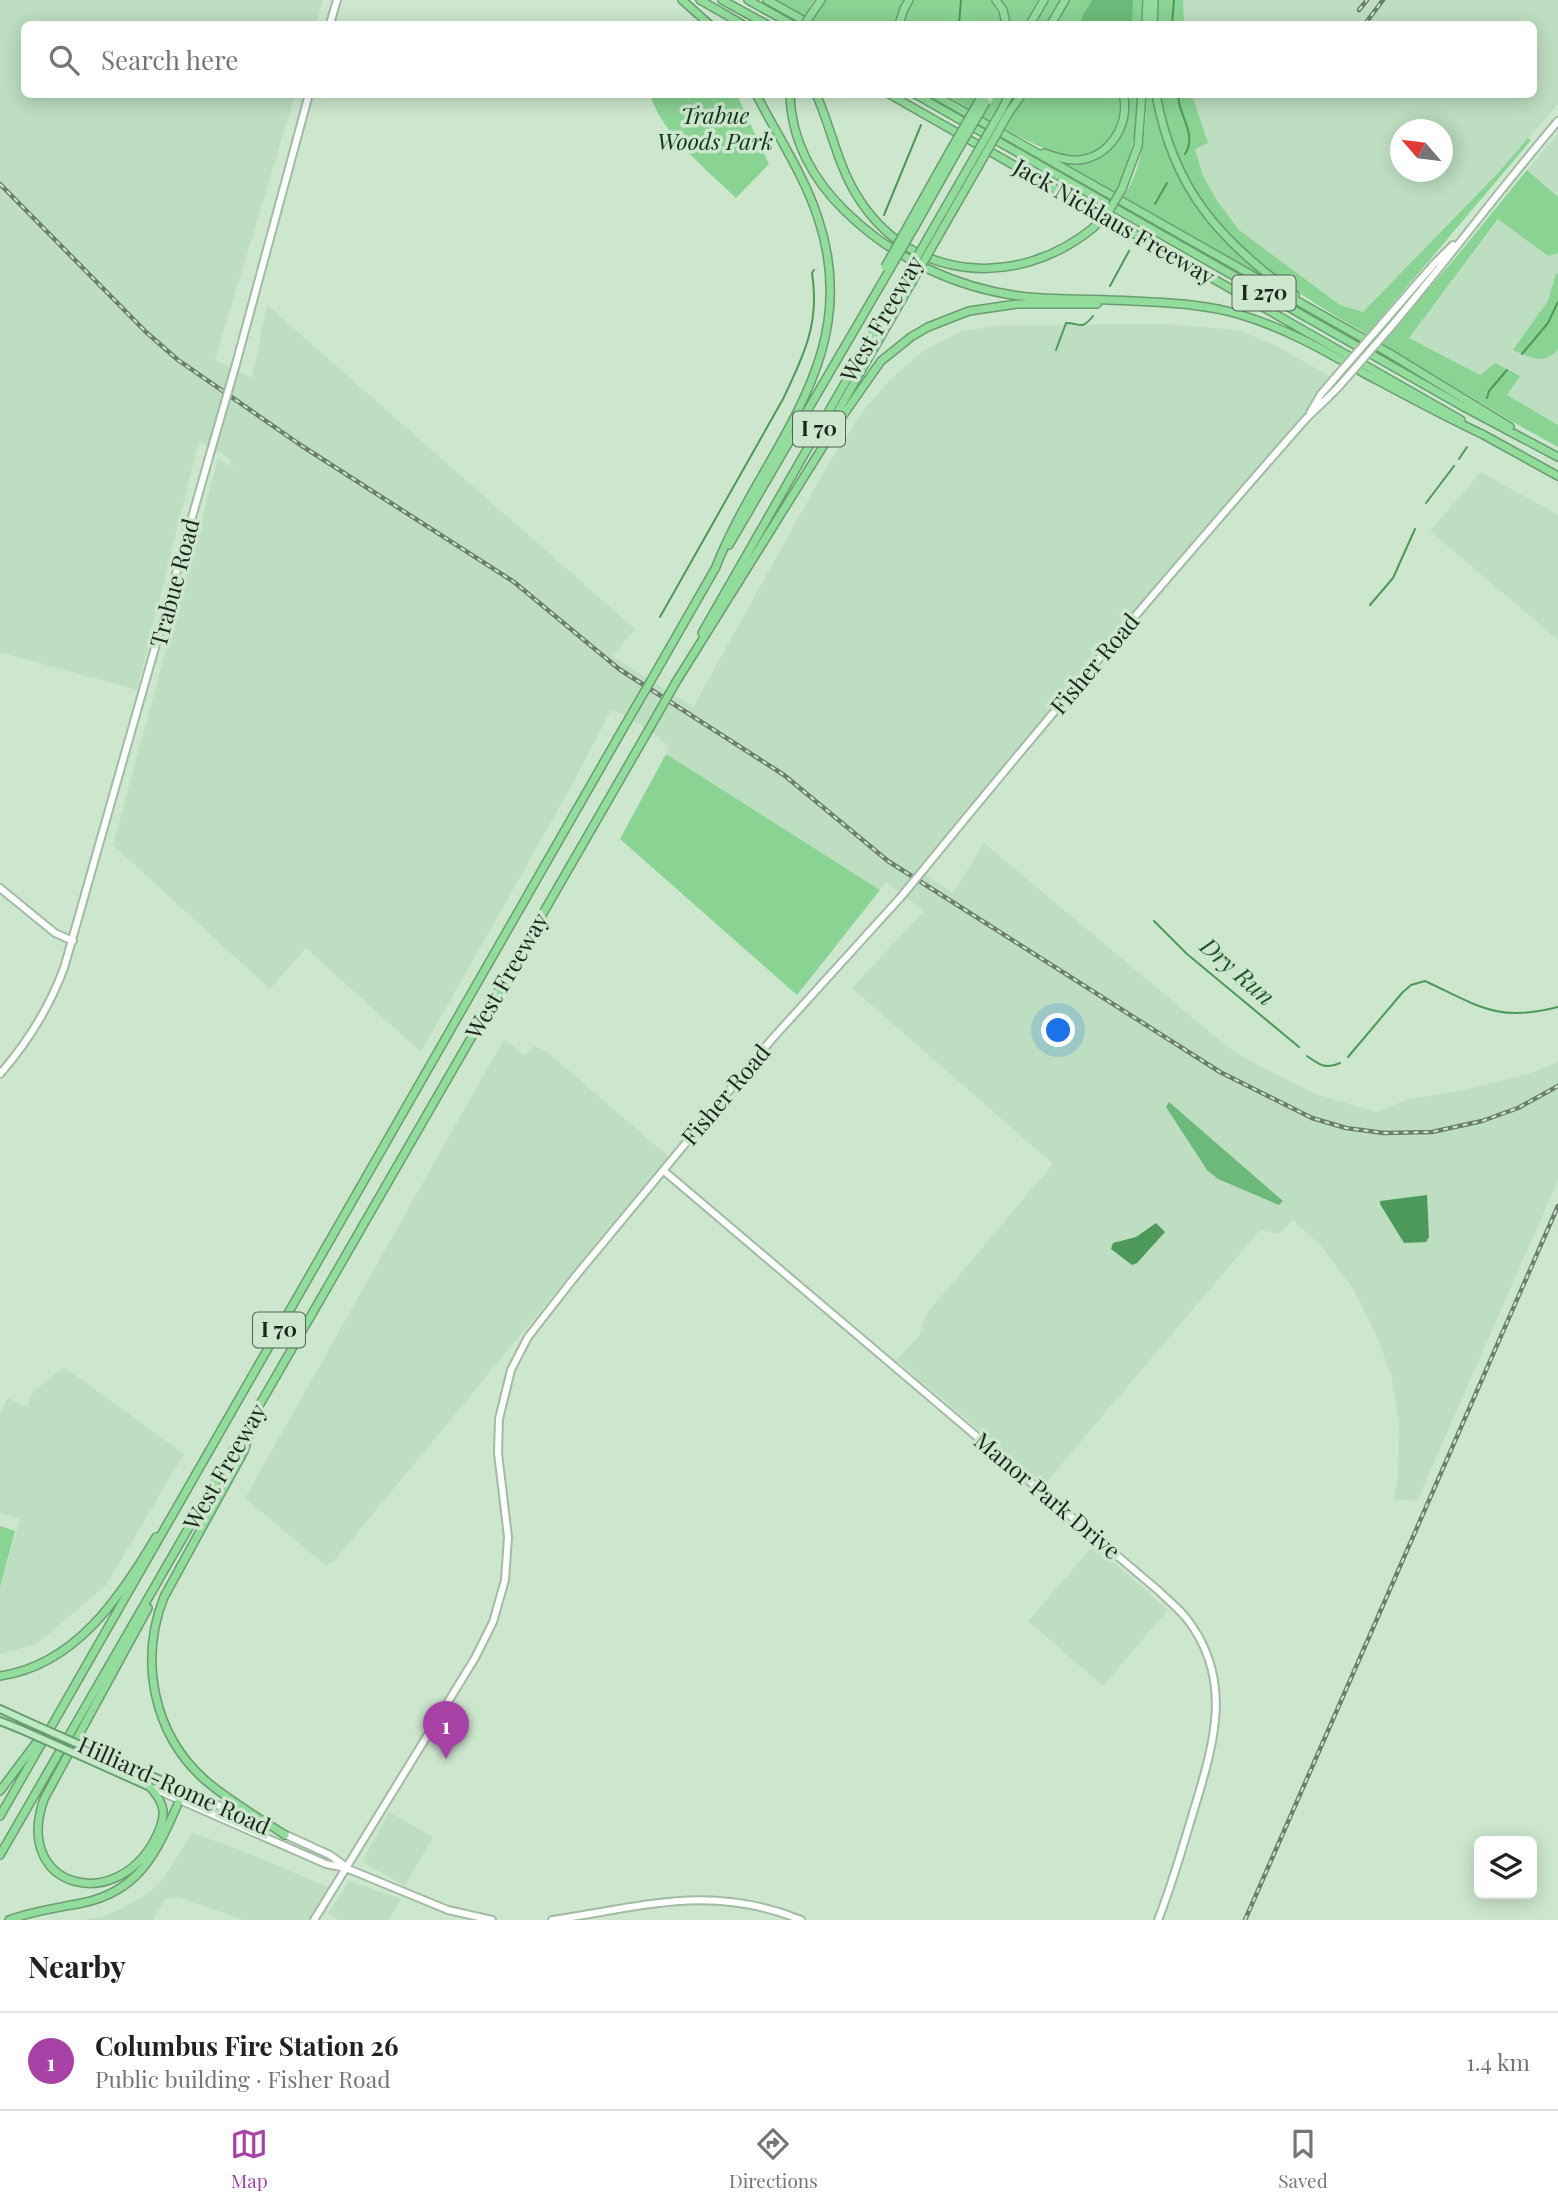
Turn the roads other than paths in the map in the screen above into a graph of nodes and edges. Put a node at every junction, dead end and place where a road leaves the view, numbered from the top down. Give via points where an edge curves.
1 (337, 0) edge
2 (682, 0) edge
3 (700, 0) edge
4 (722, 0) edge
5 (747, 0) edge
6 (767, 0) edge
7 (821, 0) edge
8 (909, 0) edge
9 (996, 0) edge
10 (1044, 0) edge
11 (1065, 0) edge
12 (1147, 0) edge
13 (1154, 0) edge
14 (331, 21) edge
15 (706, 21) edge
16 (737, 21) edge
17 (760, 21) edge
18 (786, 21) edge
19 (803, 21) edge
20 (809, 21) edge
21 (900, 21) edge
22 (1005, 21) edge
23 (1032, 21) edge
24 (1053, 21) edge
25 (1146, 21) edge
26 (1153, 21) edge
27 (308, 98) edge
28 (758, 98) edge
29 (790, 98) edge
30 (817, 98) edge
31 (896, 98) edge
32 (922, 98) edge
33 (940, 98) edge
34 (943, 98) edge
35 (984, 98) edge
36 (1009, 98) edge
37 (1019, 98) edge
38 (1124, 98) edge
39 (1142, 98) edge
40 (1157, 98) edge
41 (951, 105) junction
42 (1004, 113) junction
43 (1558, 121) edge
44 (1010, 138) junction
45 (1462, 237) junction
46 (908, 280) junction
47 (1167, 303) junction
48 (1323, 316) junction
49 (1307, 418) junction
50 (1484, 435) junction
51 (1555, 455) edge
52 (1558, 476) edge
53 (783, 509) junction
54 (715, 569) junction
55 (676, 682) junction
56 (0, 888) edge
57 (72, 941) junction
58 (460, 1013) junction
59 (0, 1074) edge
60 (664, 1171) junction
61 (257, 1412) junction
62 (153, 1591) junction
63 (0, 1676) edge
64 (69, 1698) junction
65 (0, 1709) edge
66 (0, 1721) edge
67 (150, 1787) junction
68 (184, 1790) junction
69 (0, 1791) edge
70 (179, 1800) junction
71 (0, 1816) edge
72 (285, 1835) junction
73 (0, 1854) edge
74 (346, 1868) junction
75 (9, 1920) edge
76 (314, 1920) edge
77 (492, 1920) edge
78 (552, 1920) edge
79 (801, 1920) edge
80 (1158, 1920) edge

1 - 14 main road
2 - 15 highway
3 - 16 highway
4 - 17 highway
5 - 18 highway
6 - 19 highway
7 - 20 highway, bridge
8 - 21 highway
9 - 22 highway
10 - 23 highway
11 - 24 highway
12 - 25 highway
13 - 26 highway
27 - 57 main road, Trabue Road, bridge
28 - 54 highway via 818,216 830,269 831,315 811,386
29 - 47 highway via 802,151 822,186 855,221 906,258 959,282 1006,294
30 - 39 highway, bridge via 856,194 886,229 916,250 973,269 1013,267 1053,254 1093,228 1122,189 1138,146
31 - 50 highway, Jack Nicklaus Freeway / I 270
32 - 51 highway, Jack Nicklaus Freeway / I 270
33 - 41 highway
34 - 41 highway
35 - 54 highway, West Freeway / I 70, bridge
36 - 42 highway, West Freeway / I 70
37 - 42 highway
38 - 44 highway via 1121,129 1108,147 1087,159 1053,156
40 - 48 highway via 1171,148 1203,209 1238,251
41 - 44 highway
42 - 46 highway, West Freeway / I 70, bridge
43 - 45 main road, Fisher Road
44 - 48 highway
45 - 49 main road, Fisher Road, bridge via 1440,270
45 - 49 main road, Fisher Road, bridge via 1321,394
46 - 53 highway
46 - 55 highway, West Freeway / I 70
47 - 50 highway via 1233,313 1296,335
47 - 53 highway via 997,306 928,327 896,348 869,376
48 - 51 highway
49 - 60 main road, Fisher Road, bridge via 900,898 772,1039
50 - 52 highway, Jack Nicklaus Freeway / I 270
53 - 55 highway
54 - 58 highway, West Freeway / I 70, bridge
55 - 61 highway, West Freeway / I 70, bridge
56 - 57 main road via 55,933
57 - 59 main road, Trabue Road via 47,1007
58 - 63 highway via 138,1565 93,1627 71,1646 42,1664
58 - 64 highway, West Freeway / I 70
60 - 74 main road, Fisher Road via 541,1318 517,1358 503,1396 498,1432 508,1548 506,1580 496,1615 475,1658
60 - 80 main road, Manor Park Drive via 1188,1620 1210,1666 1216,1730
61 - 62 highway, West Freeway / I 70
61 - 72 highway via 244,1451 164,1597 156,1618 152,1673 166,1727 190,1765 222,1794
62 - 67 highway via 145,1615 44,1799 37,1837 48,1863 62,1876 80,1883 99,1883 125,1874 149,1850 164,1819 163,1804
62 - 73 highway, West Freeway / I 70
64 - 69 highway
64 - 71 highway, West Freeway / I 70
65 - 68 main road, Hilliard-Rome Road, bridge
66 - 67 main road, Hilliard-Rome Road, bridge
67 - 70 main road, Hilliard-Rome Road
68 - 70 highway
68 - 72 main road, Hilliard-Rome Road
70 - 74 main road, Hilliard-Rome Road via 326,1864
70 - 75 highway via 152,1858 130,1882 100,1899
72 - 74 main road, Hilliard-Rome Road via 330,1855
74 - 76 main road, Fisher Road
74 - 77 main road, Hilliard-Rome Road via 448,1910
78 - 79 main road via 652,1902 693,1900 743,1903

